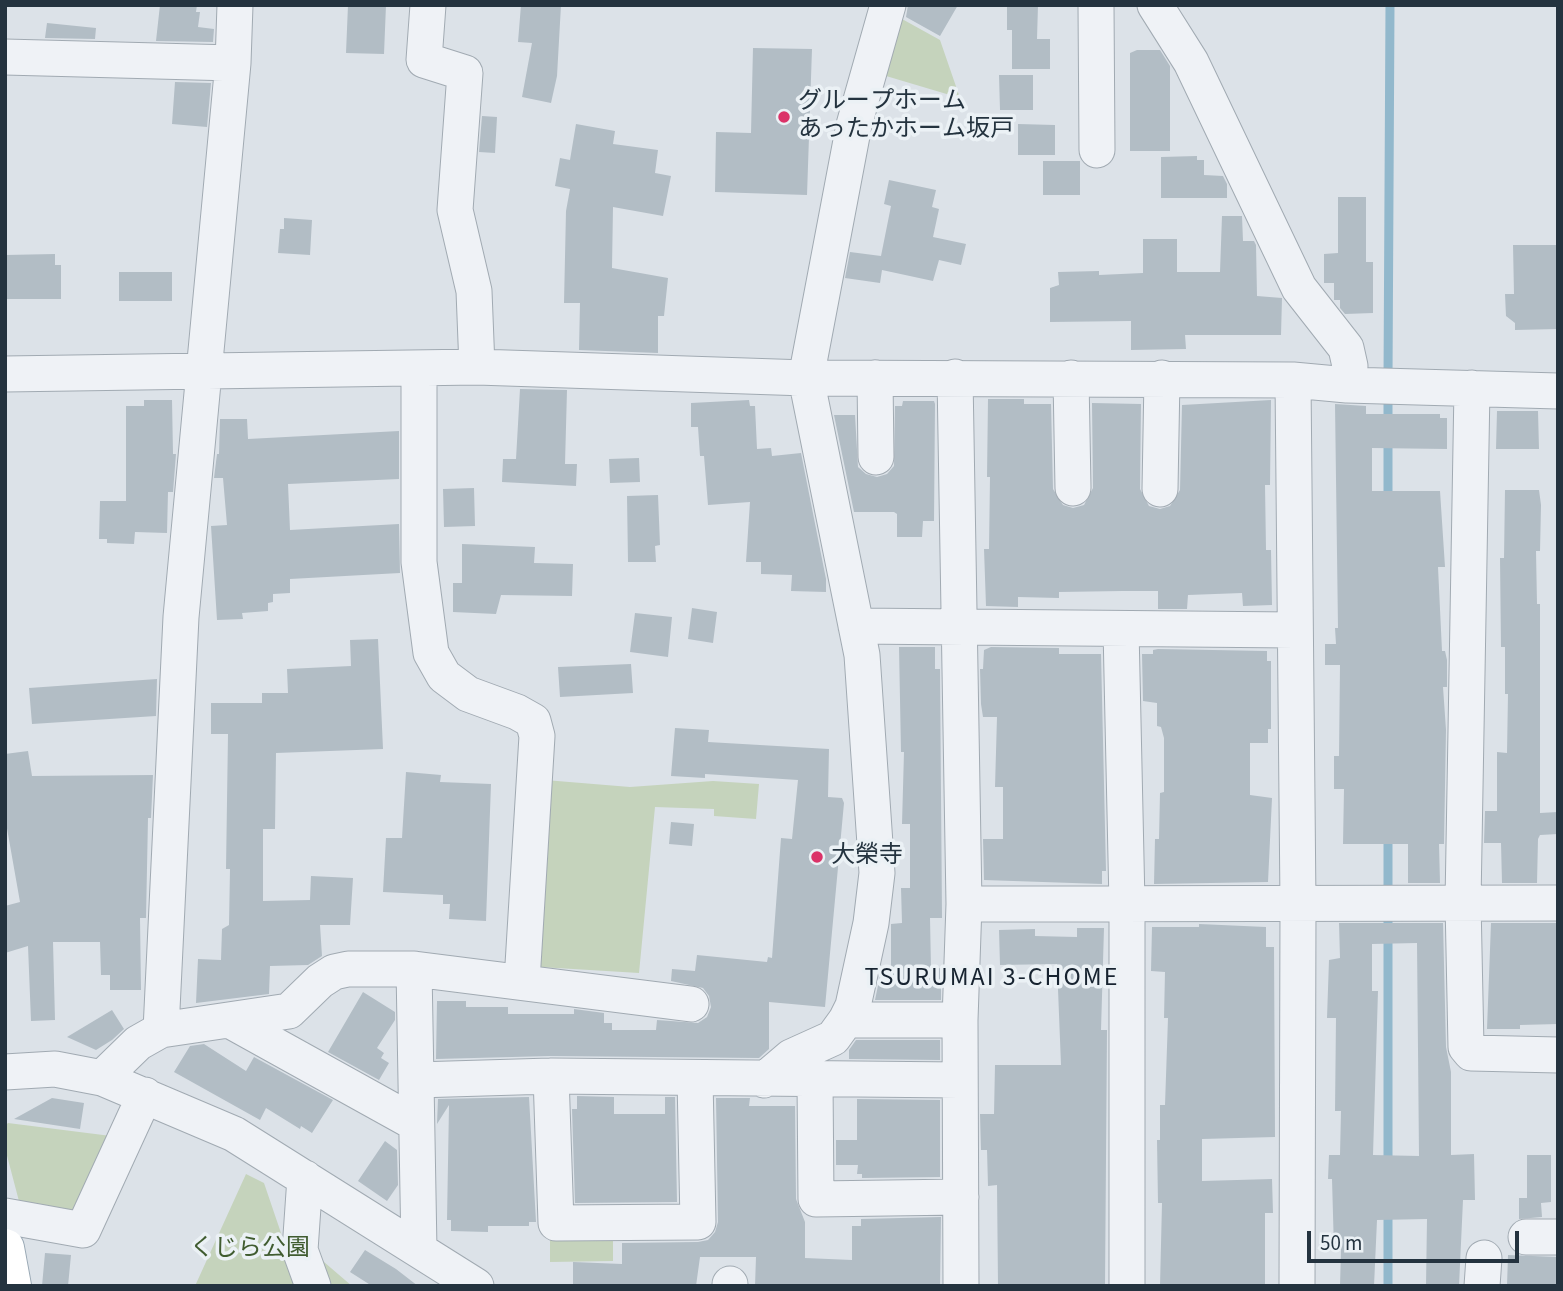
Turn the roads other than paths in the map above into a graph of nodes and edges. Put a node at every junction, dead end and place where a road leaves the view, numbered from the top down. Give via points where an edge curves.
1 (235, 5) edge
2 (428, 5) edge
3 (888, 5) edge
4 (1096, 5) edge
5 (1155, 5) edge
6 (5, 57) edge
7 (233, 63) junction
8 (1097, 150) dead end
9 (477, 367) junction
10 (419, 370) junction
11 (205, 372) junction
12 (5, 374) edge
13 (806, 377) junction
14 (955, 377) junction
15 (875, 378) junction
16 (1071, 378) junction
17 (1162, 378) junction
18 (1293, 380) junction
19 (1347, 385) junction
20 (1472, 388) junction
21 (1558, 391) edge
22 (876, 457) dead end
23 (1073, 488) dead end
24 (1160, 489) dead end
25 (958, 625) junction
26 (856, 626) junction
27 (1121, 629) junction
28 (1294, 630) junction
29 (1463, 902) junction
30 (1558, 903) edge
31 (964, 904) junction
32 (1127, 904) junction
33 (1298, 905) junction
34 (414, 970) junction
35 (522, 981) junction
36 (691, 1004) dead end
37 (846, 1020) junction
38 (960, 1020) junction
39 (231, 1021) junction
40 (161, 1030) junction
41 (1558, 1055) edge
42 (5, 1072) edge
43 (551, 1076) junction
44 (102, 1078) junction
45 (695, 1079) junction
46 (416, 1080) junction
47 (764, 1080) junction
48 (959, 1080) junction
49 (815, 1081) junction
50 (145, 1095) junction
51 (415, 1123) junction
52 (305, 1178) junction
53 (961, 1197) junction
54 (5, 1216) edge
55 (5, 1248) edge
56 (419, 1250) junction
57 (12, 1286) edge
58 (313, 1286) edge
59 (476, 1286) edge
60 (961, 1286) edge
61 (1127, 1286) edge
62 (1297, 1286) edge

1 - 7 street
2 - 9 street via 424,60 465,73 455,210 474,291
3 - 13 street via 854,125
4 - 8 street
5 - 19 street via 1191,62 1299,288 1346,348 1350,366
6 - 7 street
7 - 11 street
9 - 10 street
9 - 13 street
10 - 11 street
10 - 35 street via 419,562 431,653 444,676 468,694 533,722 537,736
11 - 12 street
11 - 40 street via 181,617
13 - 15 street
13 - 26 street
14 - 15 street
14 - 16 street
14 - 25 street
15 - 22 street
16 - 17 street
16 - 23 street
17 - 18 street
17 - 24 street
18 - 19 street
18 - 28 street
19 - 20 street
20 - 21 street
20 - 29 street
25 - 26 street
25 - 27 street
25 - 31 street
26 - 37 street via 862,654 877,873 871,923
27 - 28 street
27 - 32 street
28 - 33 street
29 - 30 street
29 - 33 street
29 - 41 street via 1465,1047 1471,1053
31 - 32 street
31 - 38 street
32 - 33 street
32 - 61 street
33 - 62 street
34 - 35 street
34 - 39 street via 334,972 289,1011
34 - 46 street
35 - 36 street
37 - 38 street
37 - 47 street via 833,1038 791,1057
38 - 48 street
39 - 40 street
39 - 51 street
40 - 44 street via 138,1043
42 - 44 street via 55,1069
43 - 45 street
43 - 45 street via 556,1223 698,1222
43 - 46 street
44 - 50 street
45 - 47 street
46 - 51 street
47 - 49 street
48 - 49 street
48 - 53 street
49 - 53 street via 816,1199
50 - 52 street via 234,1135
50 - 54 street via 83,1230
51 - 56 street
52 - 56 street
52 - 58 street via 300,1250
53 - 60 street
55 - 57 main road
56 - 59 street

